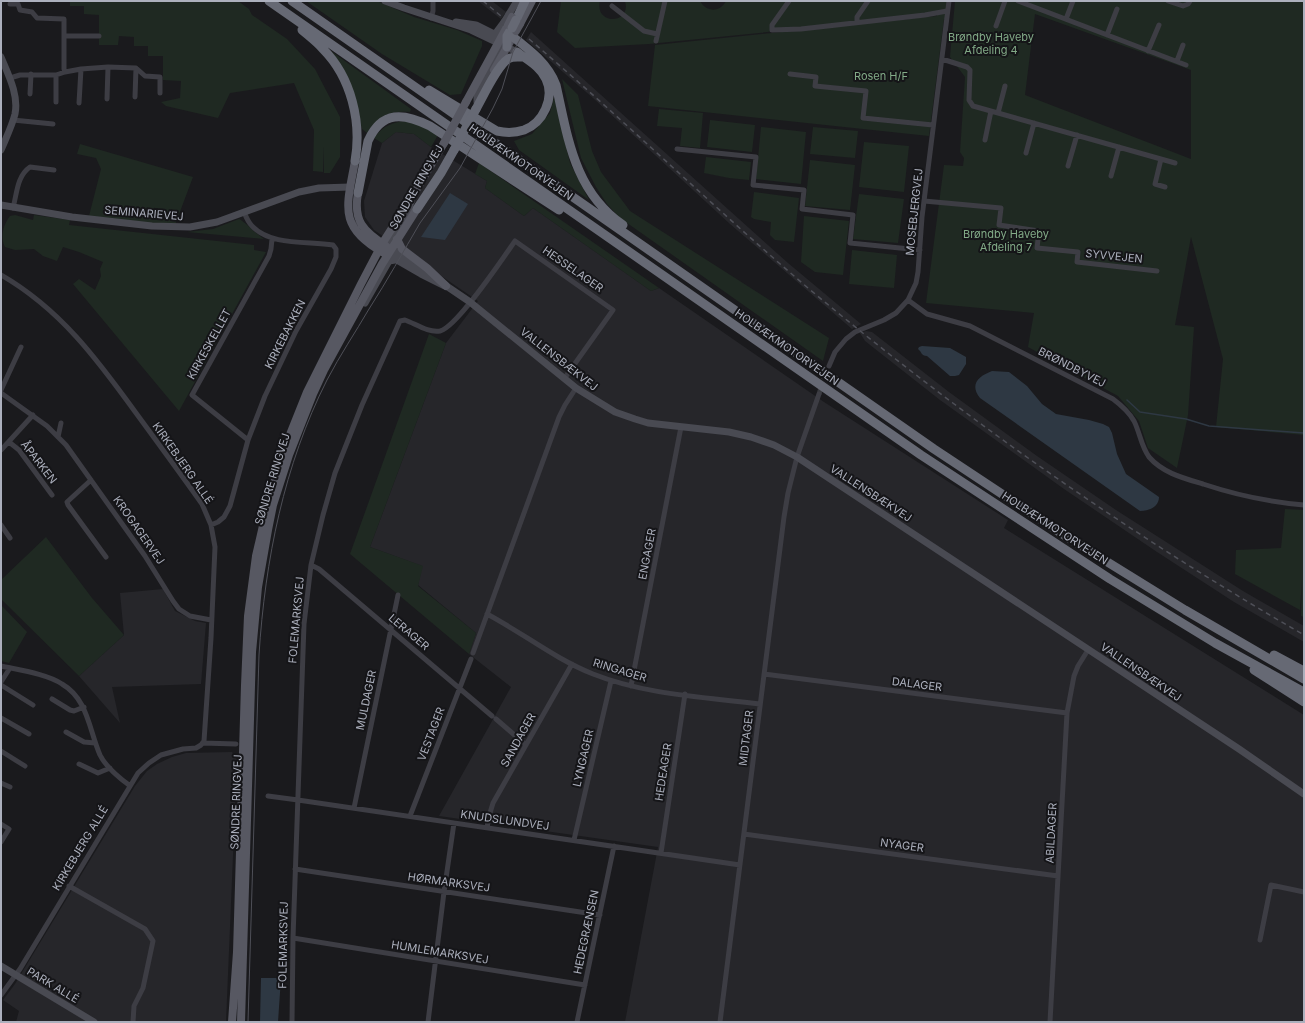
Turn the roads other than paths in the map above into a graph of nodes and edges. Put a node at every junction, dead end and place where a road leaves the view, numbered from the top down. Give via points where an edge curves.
1 (262, 1) edge
2 (269, 1) edge
3 (292, 1) edge
4 (385, 1) edge
5 (433, 1) edge
6 (517, 1) edge
7 (521, 1) edge
8 (525, 1) edge
9 (532, 1) edge
10 (664, 1) edge
11 (789, 1) edge
12 (868, 1) edge
13 (949, 1) edge
14 (1005, 1) edge
15 (1018, 1) edge
16 (1073, 1) edge
17 (1168, 1) edge
18 (1190, 1) edge
19 (1026, 2) edge
20 (10, 4) dead end
21 (612, 6) dead end
22 (1117, 9) dead end
23 (947, 11) junction
24 (431, 18) junction
25 (1066, 19) junction
26 (857, 22) junction
27 (1158, 25) dead end
28 (996, 26) dead end
29 (508, 32) junction
30 (657, 34) junction
31 (1107, 35) junction
32 (64, 36) junction
33 (100, 36) dead end
34 (656, 41) dead end
35 (1183, 45) dead end
36 (1148, 51) junction
37 (520, 55) junction
38 (1, 57) edge
39 (942, 59) junction
40 (376, 60) junction
41 (1177, 61) junction
42 (1186, 65) dead end
43 (108, 67) junction
44 (136, 68) junction
45 (81, 69) junction
46 (65, 72) junction
47 (31, 74) junction
48 (790, 74) dead end
49 (56, 75) junction
50 (10, 78) junction
51 (1005, 86) dead end
52 (160, 93) dead end
53 (30, 94) dead end
54 (135, 97) dead end
55 (107, 99) dead end
56 (56, 102) dead end
57 (79, 103) dead end
58 (476, 106) junction
59 (992, 111) junction
60 (998, 113) junction
61 (13, 120) junction
62 (1034, 123) junction
63 (53, 124) dead end
64 (934, 125) junction
65 (1076, 135) junction
66 (985, 140) dead end
67 (1119, 147) junction
68 (677, 149) dead end
69 (1, 150) edge
70 (1026, 153) dead end
71 (1161, 159) junction
72 (355, 161) joint
73 (1175, 163) dead end
74 (1068, 166) dead end
75 (54, 170) dead end
76 (1111, 176) dead end
77 (1165, 187) dead end
78 (352, 191) junction
79 (924, 201) junction
80 (1, 205) edge
81 (13, 208) junction
82 (417, 208) joint
83 (244, 212) junction
84 (272, 239) junction
85 (397, 240) junction
86 (619, 245) junction
87 (920, 250) junction
88 (387, 251) junction
89 (669, 264) junction
90 (1157, 271) dead end
91 (1, 275) edge
92 (446, 286) junction
93 (908, 300) junction
94 (470, 302) junction
95 (352, 318) junction
96 (20, 347) dead end
97 (829, 366) tunnel mouth
98 (564, 379) junction
99 (576, 388) junction
100 (1, 391) edge
101 (819, 394) tunnel mouth
102 (33, 415) junction
103 (61, 423) dead end
104 (681, 427) junction
105 (58, 437) junction
106 (248, 440) junction
107 (1, 442) edge
108 (10, 442) junction
109 (3, 448) edge
110 (797, 457) junction
111 (91, 480) junction
112 (52, 495) dead end
113 (1304, 505) edge
114 (1, 525) edge
115 (211, 525) junction
116 (10, 538) dead end
117 (106, 557) dead end
118 (311, 565) junction
119 (398, 595) dead end
120 (1185, 610) junction
121 (487, 614) junction
122 (211, 620) junction
123 (391, 630) junction
124 (1216, 643) junction
125 (1088, 650) junction
126 (473, 653) dead end
127 (471, 659) dead end
128 (572, 664) junction
129 (1, 666) edge
130 (10, 668) junction
131 (1304, 671) edge
132 (764, 674) junction
133 (1304, 679) edge
134 (611, 681) junction
135 (1, 684) edge
136 (631, 686) junction
137 (460, 688) junction
138 (1304, 692) edge
139 (685, 694) junction
140 (52, 699) dead end
141 (1304, 702) edge
142 (760, 704) junction
143 (33, 705) dead end
144 (84, 708) junction
145 (1068, 713) junction
146 (1, 718) edge
147 (66, 732) dead end
148 (29, 734) dead end
149 (96, 743) junction
150 (203, 743) junction
151 (236, 744) dead end
152 (526, 745) junction
153 (1, 751) edge
154 (79, 764) dead end
155 (25, 766) dead end
156 (110, 768) junction
157 (1, 782) edge
158 (130, 785) junction
159 (10, 787) dead end
160 (1304, 793) edge
161 (268, 796) dead end
162 (298, 800) junction
163 (354, 808) junction
164 (410, 816) junction
165 (454, 823) junction
166 (1, 824) edge
167 (487, 828) junction
168 (744, 834) junction
169 (574, 840) junction
170 (1, 842) edge
171 (614, 846) junction
172 (661, 853) junction
173 (740, 865) junction
174 (295, 869) junction
175 (1058, 876) junction
176 (69, 886) junction
177 (444, 892) junction
178 (1304, 892) edge
179 (600, 915) junction
180 (293, 938) junction
181 (1260, 940) dead end
182 (436, 961) junction
183 (1, 966) edge
184 (15, 975) junction
185 (584, 986) junction
186 (1, 995) edge
187 (233, 1019) edge
188 (94, 1022) edge
189 (133, 1022) edge
190 (241, 1022) edge
191 (294, 1022) edge
192 (428, 1022) edge
193 (577, 1022) edge
194 (720, 1022) edge
195 (1050, 1022) edge

1 - 72 highway via 301,29 324,49 335,64 351,97 356,119
2 - 86 highway, HOLBÆKMOTORVEJEN
3 - 40 highway, HOLBÆKMOTORVEJEN
4 - 24 street
5 - 24 street
6 - 29 street
7 - 29 main road, SØNDRE RINGVEJ
8 - 29 highway
9 - 29 main road, SØNDRE RINGVEJ
10 - 30 street
11 - 26 street via 772,25 772,30
12 - 26 street via 857,17
13 - 23 street, MOSEBJERGVEJ
14 - 28 street
15 - 19 street
16 - 25 street
17 - 18 street via 1183,6
19 - 25 street
20 - 32 street via 18,4 20,10 32,12 37,18 64,19
21 - 30 street via 644,31
22 - 31 street
23 - 26 street
23 - 39 street, MOSEBJERGVEJ
24 - 29 street via 471,30
25 - 31 street
27 - 36 street
29 - 37 street
29 - 58 main road, SØNDRE RINGVEJ
29 - 88 main road, SØNDRE RINGVEJ, bridge via 415,192
29 - 89 highway via 544,64 553,78 579,172 594,198 617,221 653,247
30 - 34 street
31 - 36 street
32 - 33 street
32 - 46 street
35 - 41 street
36 - 41 street
37 - 40 highway via 535,65 545,77 549,90 548,100 545,110 534,125 525,130 506,133 488,127 397,70
37 - 58 highway via 508,58 502,64
38 - 50 street
39 - 59 street via 967,66 970,70 970,103
39 - 64 street, MOSEBJERGVEJ
40 - 89 highway, HOLBÆKMOTORVEJEN
41 - 42 street
43 - 44 street
43 - 45 street
43 - 55 street
44 - 52 street via 145,76 160,77
44 - 54 street
45 - 46 street
45 - 57 street
46 - 49 street
47 - 49 street
47 - 50 street
47 - 53 street
48 - 64 street via 816,77 815,86 866,91 863,118
49 - 56 street
50 - 61 street via 16,107
51 - 60 street
58 - 82 highway, bridge via 441,173
59 - 60 street
59 - 66 street
60 - 62 street
61 - 63 street
61 - 69 street
62 - 65 street
62 - 70 street
64 - 79 street, MOSEBJERGVEJ
65 - 67 street
65 - 74 street
67 - 71 street
67 - 76 street
68 - 87 street via 756,157 753,185 804,190 802,209 853,215 850,243
71 - 73 street
71 - 77 street via 1155,184
72 - 78 main road
75 - 81 street via 30,167 24,171
78 - 83 street, SEMINARIEVEJ via 319,188 299,192
78 - 86 highway via 368,141 377,127 400,116 409,117 430,126 581,224
78 - 88 main road via 361,225
79 - 87 street, MOSEBJERGVEJ
79 - 90 street, SYVVEJEN via 1000,208 999,225 1039,231 1038,248 1078,252 1077,262
80 - 81 street, SEMINARIEVEJ
81 - 83 street, SEMINARIEVEJ via 167,228 204,226
82 - 85 main road, SØNDRE RINGVEJ
83 - 84 street, KIRKEBAKKEN via 252,226
84 - 106 street, KIRKESKELLET via 269,256 192,395
84 - 106 street, KIRKEBAKKEN via 333,245 336,257 332,269 279,366
85 - 88 main road, SØNDRE RINGVEJ
85 - 92 main road via 402,249 426,266
86 - 124 highway, HOLBÆKMOTORVEJEN via 921,455 1110,579
87 - 93 street, MOSEBJERGVEJ via 918,277
88 - 92 street, VALLENSBÆKVEJ
88 - 92 street, VALLENSBÆKVEJ via 430,279
88 - 95 main road, SØNDRE RINGVEJ via 363,290
88 - 95 street via 389,262 360,311
88 - 187 main road, SØNDRE RINGVEJ via 318,368 294,421 275,478 256,556 246,652
89 - 120 highway, HOLBÆKMOTORVEJEN via 934,449 1067,537
91 - 115 street, KIRKEBJERG ALLÉ via 32,295 56,315 91,353 202,504
92 - 94 street, VALLENSBÆKVEJ
93 - 97 street via 890,317 846,339 835,352
93 - 113 street, BRØNDBYVEJ via 927,314 970,326 1113,399 1134,421 1145,452 1168,472 1242,496
94 - 98 street, VALLENSBÆKVEJ
94 - 98 street, HESSELAGER via 515,241 613,310
94 - 118 street, FOLEMARKSVEJ via 442,331 430,331 405,320 399,323 335,473
95 - 190 main road, SØNDRE RINGVEJ via 324,370 298,431 273,505 260,572 252,652
96 - 100 street
98 - 99 street, VALLENSBÆKVEJ
99 - 104 street, VALLENSBÆKVEJ via 605,406 635,419
99 - 121 street via 559,417
100 - 102 street, KROGAGERVEJ
101 - 110 street
102 - 105 street, KROGAGERVEJ
102 - 108 street, ÅPARKEN
103 - 105 street
104 - 110 street, VALLENSBÆKVEJ via 751,436
104 - 136 street, ENGAGER
105 - 111 street, KROGAGERVEJ
106 - 115 street, KIRKEBAKKEN via 230,506 224,517
107 - 109 street, ÅPARKEN
108 - 109 street, ÅPARKEN
108 - 112 street, ÅPARKEN via 19,450
110 - 125 street, VALLENSBÆKVEJ
110 - 132 street, MIDTAGER via 784,517
111 - 117 street via 67,502
111 - 122 street, KROGAGERVEJ via 152,566 176,606 190,616
114 - 116 street
115 - 122 street, KIRKEBJERG ALLÉ via 215,547
118 - 123 street, LERAGER
118 - 162 street, FOLEMARKSVEJ via 304,624
119 - 123 street, MULDAGER
120 - 131 highway
120 - 133 highway, HOLBÆKMOTORVEJEN
121 - 126 street
121 - 128 street, RINGAGER
122 - 150 street, KIRKEBJERG ALLÉ
123 - 137 street, LERAGER
123 - 163 street, MULDAGER
124 - 138 highway, HOLBÆKMOTORVEJEN
124 - 141 highway
125 - 145 street, ABILDAGER via 1074,676
125 - 160 street, VALLENSBÆKVEJ
127 - 137 street, VESTAGER
128 - 134 street, RINGAGER
128 - 152 street, SANDAGER
129 - 130 street
130 - 135 street
130 - 144 street via 59,682 78,697
132 - 142 street, MIDTAGER
132 - 145 street, DALAGER
134 - 136 street, RINGAGER
134 - 169 street, LYNGAGER
135 - 143 street
136 - 139 street, RINGAGER
137 - 152 street, LERAGER
137 - 164 street, VESTAGER
139 - 142 street, RINGAGER
139 - 172 street, HEDEAGER
140 - 144 street via 70,710
142 - 168 street, MIDTAGER
144 - 149 street
145 - 175 street, ABILDAGER
146 - 148 street
147 - 149 street via 84,742
149 - 156 street
150 - 151 street, KIRKEBJERG ALLÉ
150 - 158 street, KIRKEBJERG ALLÉ via 196,748 161,755 139,771
152 - 167 street, SANDAGER via 493,803
153 - 155 street
154 - 156 street via 98,773
156 - 158 street
157 - 159 street
158 - 176 street, KIRKEBJERG ALLÉ
161 - 162 street, KNUDSLUNDVEJ
162 - 163 street, KNUDSLUNDVEJ
162 - 174 street, FOLEMARKSVEJ
163 - 164 street, KNUDSLUNDVEJ
164 - 165 street, KNUDSLUNDVEJ
165 - 167 street, KNUDSLUNDVEJ
165 - 177 street
166 - 170 street via 9,829
167 - 169 street, KNUDSLUNDVEJ
168 - 173 street, MIDTAGER
168 - 175 street, NYAGER
169 - 171 street, KNUDSLUNDVEJ
171 - 172 street, KNUDSLUNDVEJ
171 - 179 street, HEDEGRÆNSEN
172 - 173 street, KNUDSLUNDVEJ
173 - 194 street, MIDTAGER
174 - 177 street, HØRMARKSVEJ
174 - 180 street, FOLEMARKSVEJ
175 - 195 street, ABILDAGER
176 - 184 street, KIRKEBJERG ALLÉ
176 - 189 street via 145,929 152,938 144,986 134,1006
177 - 179 street, HØRMARKSVEJ
177 - 182 street
178 - 181 street via 1271,885
179 - 185 street, HEDEGRÆNSEN
180 - 182 street, HUMLEMARKSVEJ
180 - 191 street, FOLEMARKSVEJ
182 - 185 street, HUMLEMARKSVEJ
182 - 192 street
183 - 184 street, PARK ALLÉ
184 - 186 street, KIRKEBJERG ALLÉ
184 - 188 street, PARK ALLÉ
185 - 193 street, HEDEGRÆNSEN

